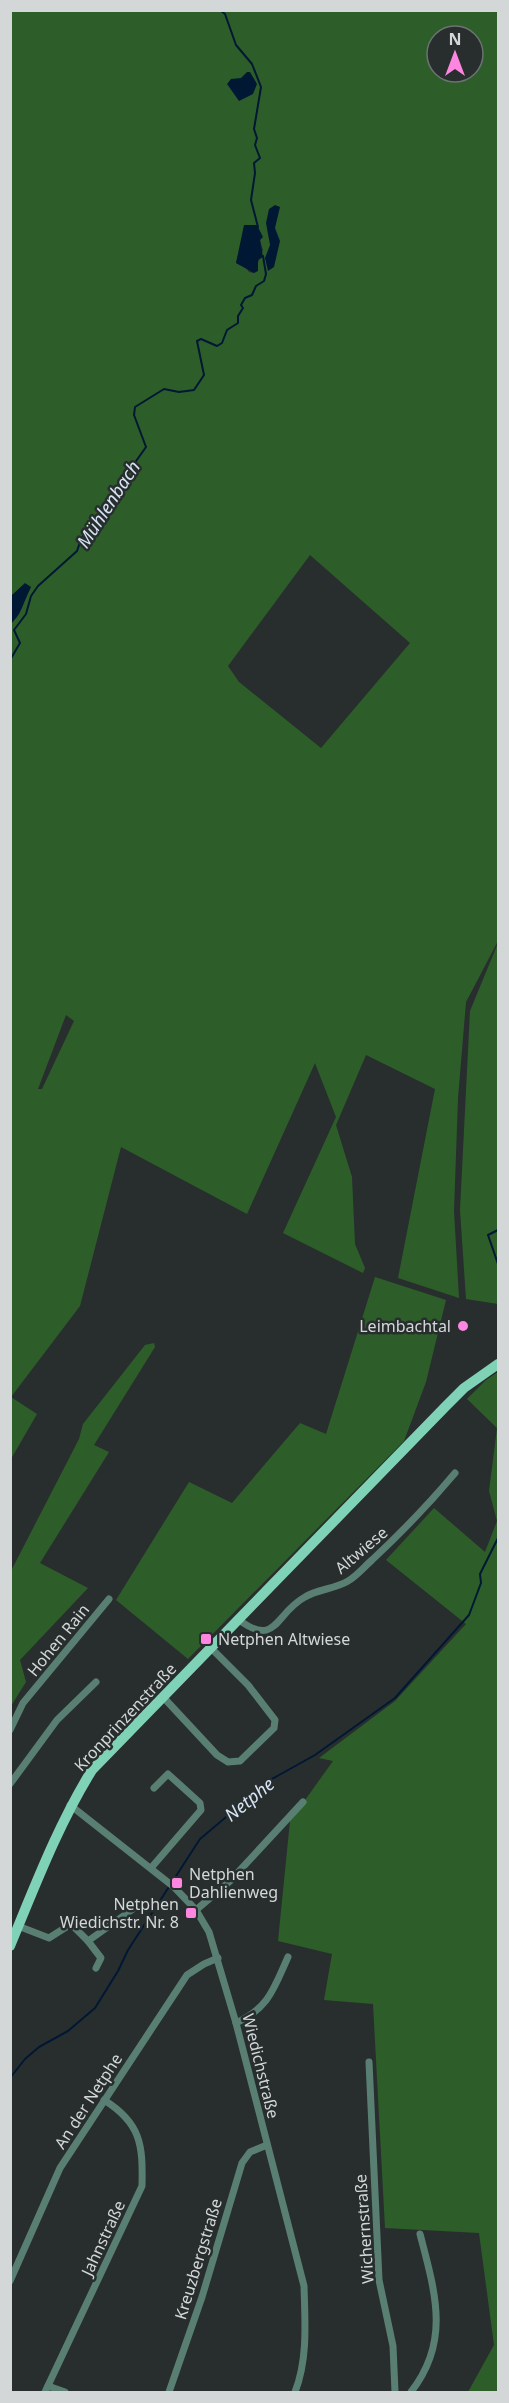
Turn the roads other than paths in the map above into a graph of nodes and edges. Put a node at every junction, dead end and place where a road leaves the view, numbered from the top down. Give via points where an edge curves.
1 (498, 1364) edge
2 (456, 1473) dead end
3 (109, 1599) dead end
4 (239, 1620) junction
5 (210, 1647) junction
6 (96, 1682) dead end
7 (164, 1698) junction
8 (10, 1730) edge
9 (10, 1784) edge
10 (154, 1788) dead end
11 (303, 1802) dead end
12 (70, 1805) junction
13 (151, 1868) junction
14 (133, 1909) dead end
15 (196, 1910) junction
16 (18, 1926) junction
17 (88, 1941) junction
18 (10, 1946) edge
19 (288, 1957) dead end
20 (218, 1958) junction
21 (96, 1968) dead end
22 (236, 2023) junction
23 (369, 2062) dead end
24 (104, 2100) junction
25 (267, 2145) junction
26 (420, 2234) dead end
27 (10, 2281) edge
28 (46, 2389) edge
29 (65, 2392) edge
30 (169, 2392) edge
31 (295, 2392) edge
32 (395, 2392) edge
33 (411, 2392) edge

1 - 4 main road, Kronprinzenstraße via 464,1388
2 - 4 street, Altwiese via 407,1528 350,1581 306,1595 270,1630 251,1629
3 - 8 street, Hohen Rain via 23,1703
4 - 5 main road, Kronprinzenstraße
5 - 7 main road, Kronprinzenstraße
5 - 7 street via 261,1703 274,1720 274,1728 240,1761 228,1762
6 - 9 street via 57,1719
7 - 12 main road, Kronprinzenstraße via 92,1770
10 - 13 street via 168,1774 200,1803 201,1810
11 - 15 street via 230,1881
12 - 13 street, Wiedichstraße
12 - 16 main road, Kronprinzenstraße
13 - 15 street, Wiedichstraße
14 - 17 street
15 - 20 street, Wiedichstraße
16 - 17 street via 49,1938 71,1924
16 - 18 main road, Kronprinzenstraße
17 - 21 street via 101,1958
19 - 22 street via 268,1999 255,2013
20 - 22 street, Wiedichstraße
20 - 24 street, An der Netphe via 188,1976
22 - 25 street, Wiedichstraße
23 - 32 street, Wichernstraße via 380,2280 393,2346
24 - 27 street, An der Netphe via 60,2168
24 - 28 street, Jahnstraße via 121,2110 135,2127 143,2155 142,2186
25 - 30 street, Kreuzbergstraße via 250,2152 242,2163
25 - 31 street, Wiedichstraße via 304,2286 302,2373
26 - 33 street via 434,2295 436,2335 432,2356
28 - 29 street

